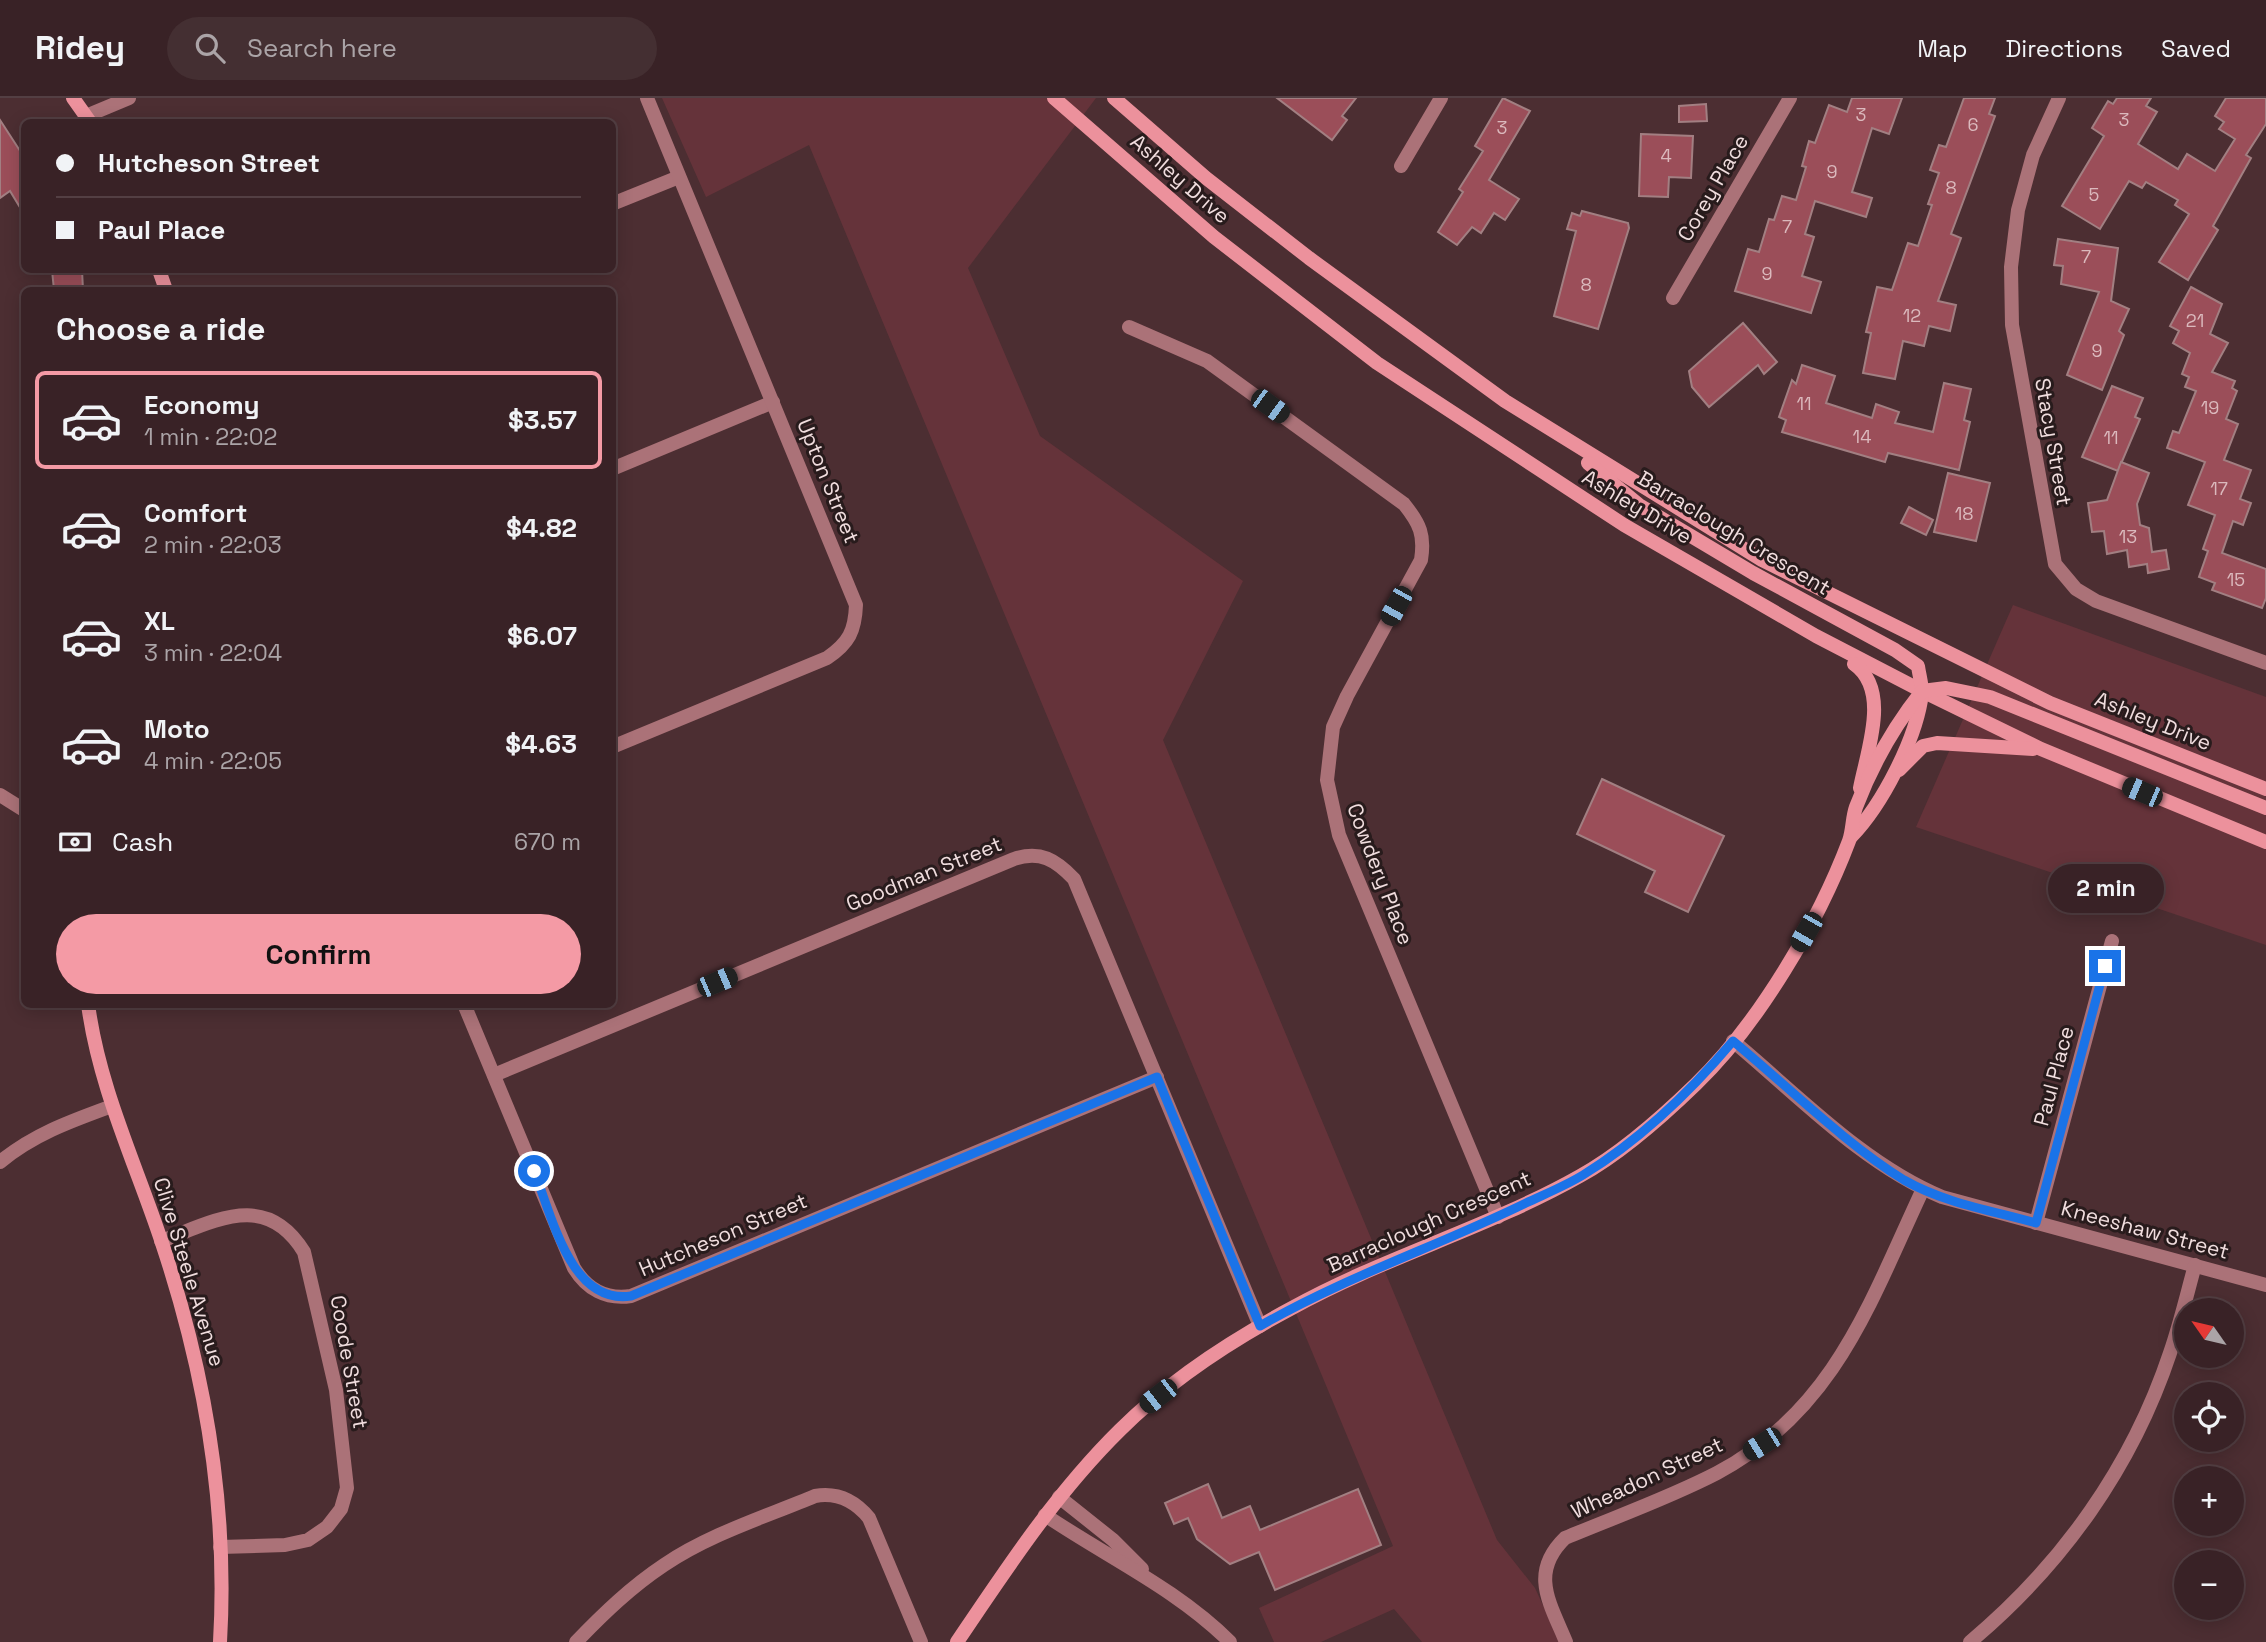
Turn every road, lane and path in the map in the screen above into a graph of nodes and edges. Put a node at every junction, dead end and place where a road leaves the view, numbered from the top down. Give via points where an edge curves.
1 (73, 98) edge
2 (129, 98) edge
3 (647, 98) edge
4 (1054, 98) edge
5 (1114, 98) edge
6 (1441, 98) edge
7 (1790, 98) edge
8 (2059, 98) edge
9 (88, 119) edge
10 (1401, 166) dead end
11 (679, 177) junction
12 (616, 202) edge
13 (1673, 298) dead end
14 (1129, 327) dead end
15 (773, 402) junction
16 (1553, 433) junction
17 (616, 467) edge
18 (1816, 636) junction
19 (2266, 663) edge
20 (1922, 691) junction
21 (616, 745) edge
22 (2041, 749) junction
23 (1886, 786) junction
24 (2266, 789) edge
25 (0, 795) edge
26 (21, 808) edge
27 (2266, 808) edge
28 (1855, 809) junction
29 (1850, 838) junction
30 (2266, 842) edge
31 (2112, 941) dead end
32 (88, 1008) edge
33 (466, 1008) edge
34 (1733, 1041) junction
35 (494, 1074) junction
36 (1157, 1077) junction
37 (112, 1106) junction
38 (0, 1162) edge
39 (1923, 1189) junction
40 (1497, 1217) junction
41 (2036, 1223) junction
42 (161, 1241) junction
43 (2195, 1265) junction
44 (2266, 1284) edge
45 (1260, 1326) junction
46 (1059, 1497) junction
47 (1045, 1515) junction
48 (220, 1547) junction
49 (1155, 1583) junction
50 (220, 1642) edge
51 (576, 1642) edge
52 (921, 1642) edge
53 (957, 1642) edge
54 (1230, 1642) edge
55 (1566, 1642) edge
56 (1970, 1642) edge

1 - 9 main road
2 - 9 street
3 - 11 street, Upton Street
4 - 18 main road, Ashley Drive via 1214,237 1377,363 1624,525
5 - 16 main road, Ashley Drive via 1308,258
6 - 10 street
7 - 13 street, Corey Place
8 - 19 street, Stacy Street via 2033,155 2018,210 2011,267 2012,325 2055,564 2076,589 2096,601
11 - 12 street
11 - 15 street, Upton Street
14 - 40 street, Cowdery Place via 1207,361 1404,504 1420,524 1424,539 1421,560 1333,727 1327,780 1339,835
15 - 17 street
15 - 21 street, Upton Street via 856,605 853,633 843,648 827,658
16 - 20 main road, Barraclough Crescent via 1639,505 1918,666
16 - 24 main road, Ashley Drive via 1762,560 1903,633 2050,703
18 - 20 main road, Ashley Drive
18 - 28 main road via 1867,673 1875,705
20 - 22 main road, Ashley Drive
20 - 23 main road, Barraclough Crescent via 1913,730
20 - 27 main road via 1946,688 1990,697
20 - 28 main road, Barraclough Crescent via 1897,722
22 - 23 main road via 1923,746
22 - 30 main road, Ashley Drive
23 - 29 main road, Barraclough Crescent via 1871,816
25 - 26 street
28 - 29 main road, Barraclough Crescent
29 - 34 main road, Barraclough Crescent via 1819,910 1780,978
31 - 41 street, Paul Place
32 - 37 main road, Clive Steele Avenue
33 - 35 street, Hutcheson Street
34 - 39 street, Kneeshaw Street via 1870,1155
34 - 40 main road, Barraclough Crescent via 1698,1083 1634,1138 1583,1175
35 - 36 street, Goodman Street via 1026,855 1059,863 1074,878
35 - 36 street, Hutcheson Street via 574,1268 598,1293 618,1298
36 - 45 street, Goodman Street
37 - 38 street via 24,1142
37 - 42 main road, Clive Steele Avenue
39 - 41 street, Kneeshaw Street
39 - 55 street, Wheadon Street via 1835,1369 1802,1409 1762,1444 1717,1473 1565,1538 1552,1551 1544,1577 1547,1597
40 - 45 main road, Barraclough Crescent via 1353,1278
41 - 43 street, Kneeshaw Street
42 - 48 main road, Clive Steele Avenue via 186,1317 204,1394
42 - 48 street, Coode Street via 231,1215 248,1213 282,1225 304,1252 336,1390 347,1488 341,1509 327,1527 308,1540
43 - 44 street, Kneeshaw Street
43 - 56 street via 2171,1352 2124,1459 2082,1525 2033,1584
45 - 46 main road, Barraclough Crescent via 1200,1363 1146,1406
46 - 47 main road, Barraclough Crescent
46 - 49 street via 1113,1540
47 - 49 street
47 - 53 main road, Barraclough Crescent
48 - 50 main road, Clive Steele Avenue
49 - 54 street
51 - 52 street via 618,1599 666,1563 721,1535 828,1494 851,1502 869,1518

